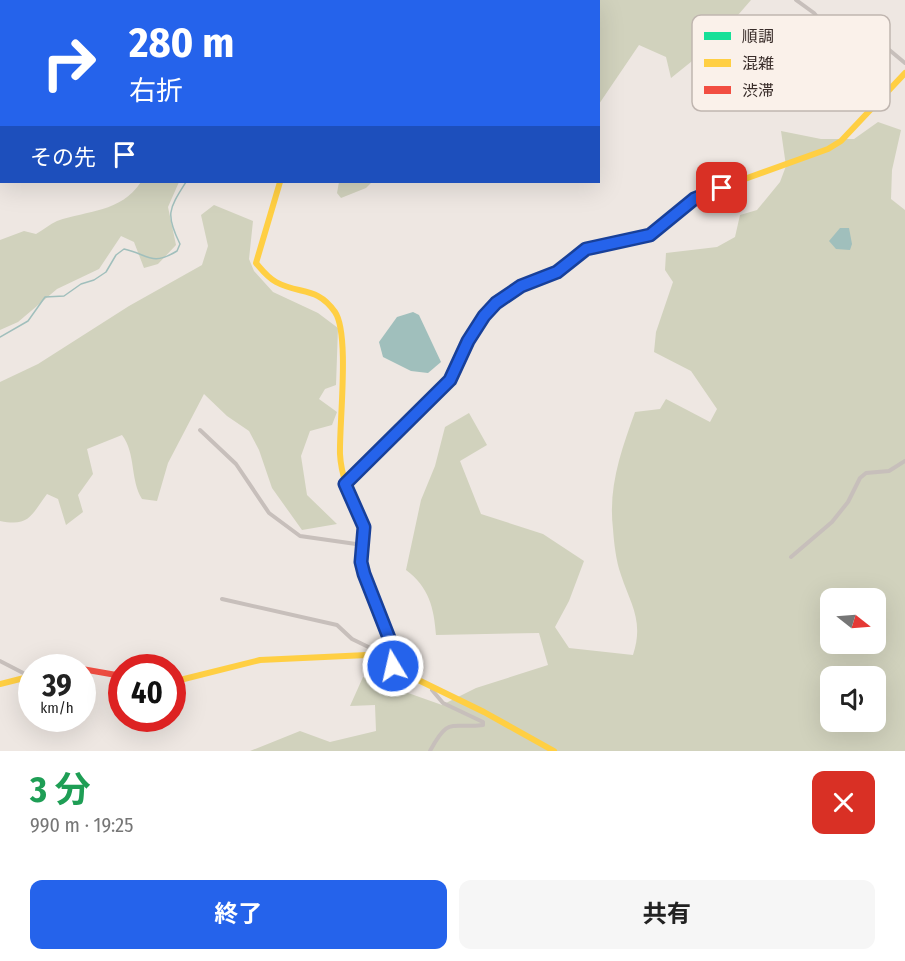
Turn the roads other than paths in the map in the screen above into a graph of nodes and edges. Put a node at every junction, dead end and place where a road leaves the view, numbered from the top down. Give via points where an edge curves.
1 (796, 0) edge
2 (816, 15) edge
3 (890, 50) edge
4 (905, 63) edge
5 (905, 73) edge
6 (890, 89) edge
7 (869, 111) edge
8 (280, 183) edge
9 (200, 430) dead end
10 (905, 461) edge
11 (345, 484) junction
12 (363, 546) junction
13 (791, 557) dead end
14 (222, 599) dead end
15 (0, 661) edge
16 (393, 666) junction
17 (18, 670) edge
18 (186, 678) edge
19 (18, 679) edge
20 (0, 684) edge
21 (432, 689) junction
22 (430, 751) edge
23 (554, 751) edge

1 - 2 street
3 - 4 street
5 - 6 street
7 - 11 street via 828,149 703,194 650,235 586,249 557,272 504,297 484,316 450,380
8 - 11 street via 256,263 278,283 321,295 338,314 343,394 340,455
9 - 12 street via 236,464 269,513 300,536
10 - 13 street via 889,471 867,473 860,478 832,522
11 - 12 street via 362,520
12 - 16 street via 364,574 391,643
14 - 16 street via 337,625 352,639 391,657
15 - 17 street
16 - 18 street via 354,654 304,660 275,658
16 - 21 street
19 - 20 street
21 - 22 street via 442,703 483,725 447,727
21 - 23 street via 484,712

